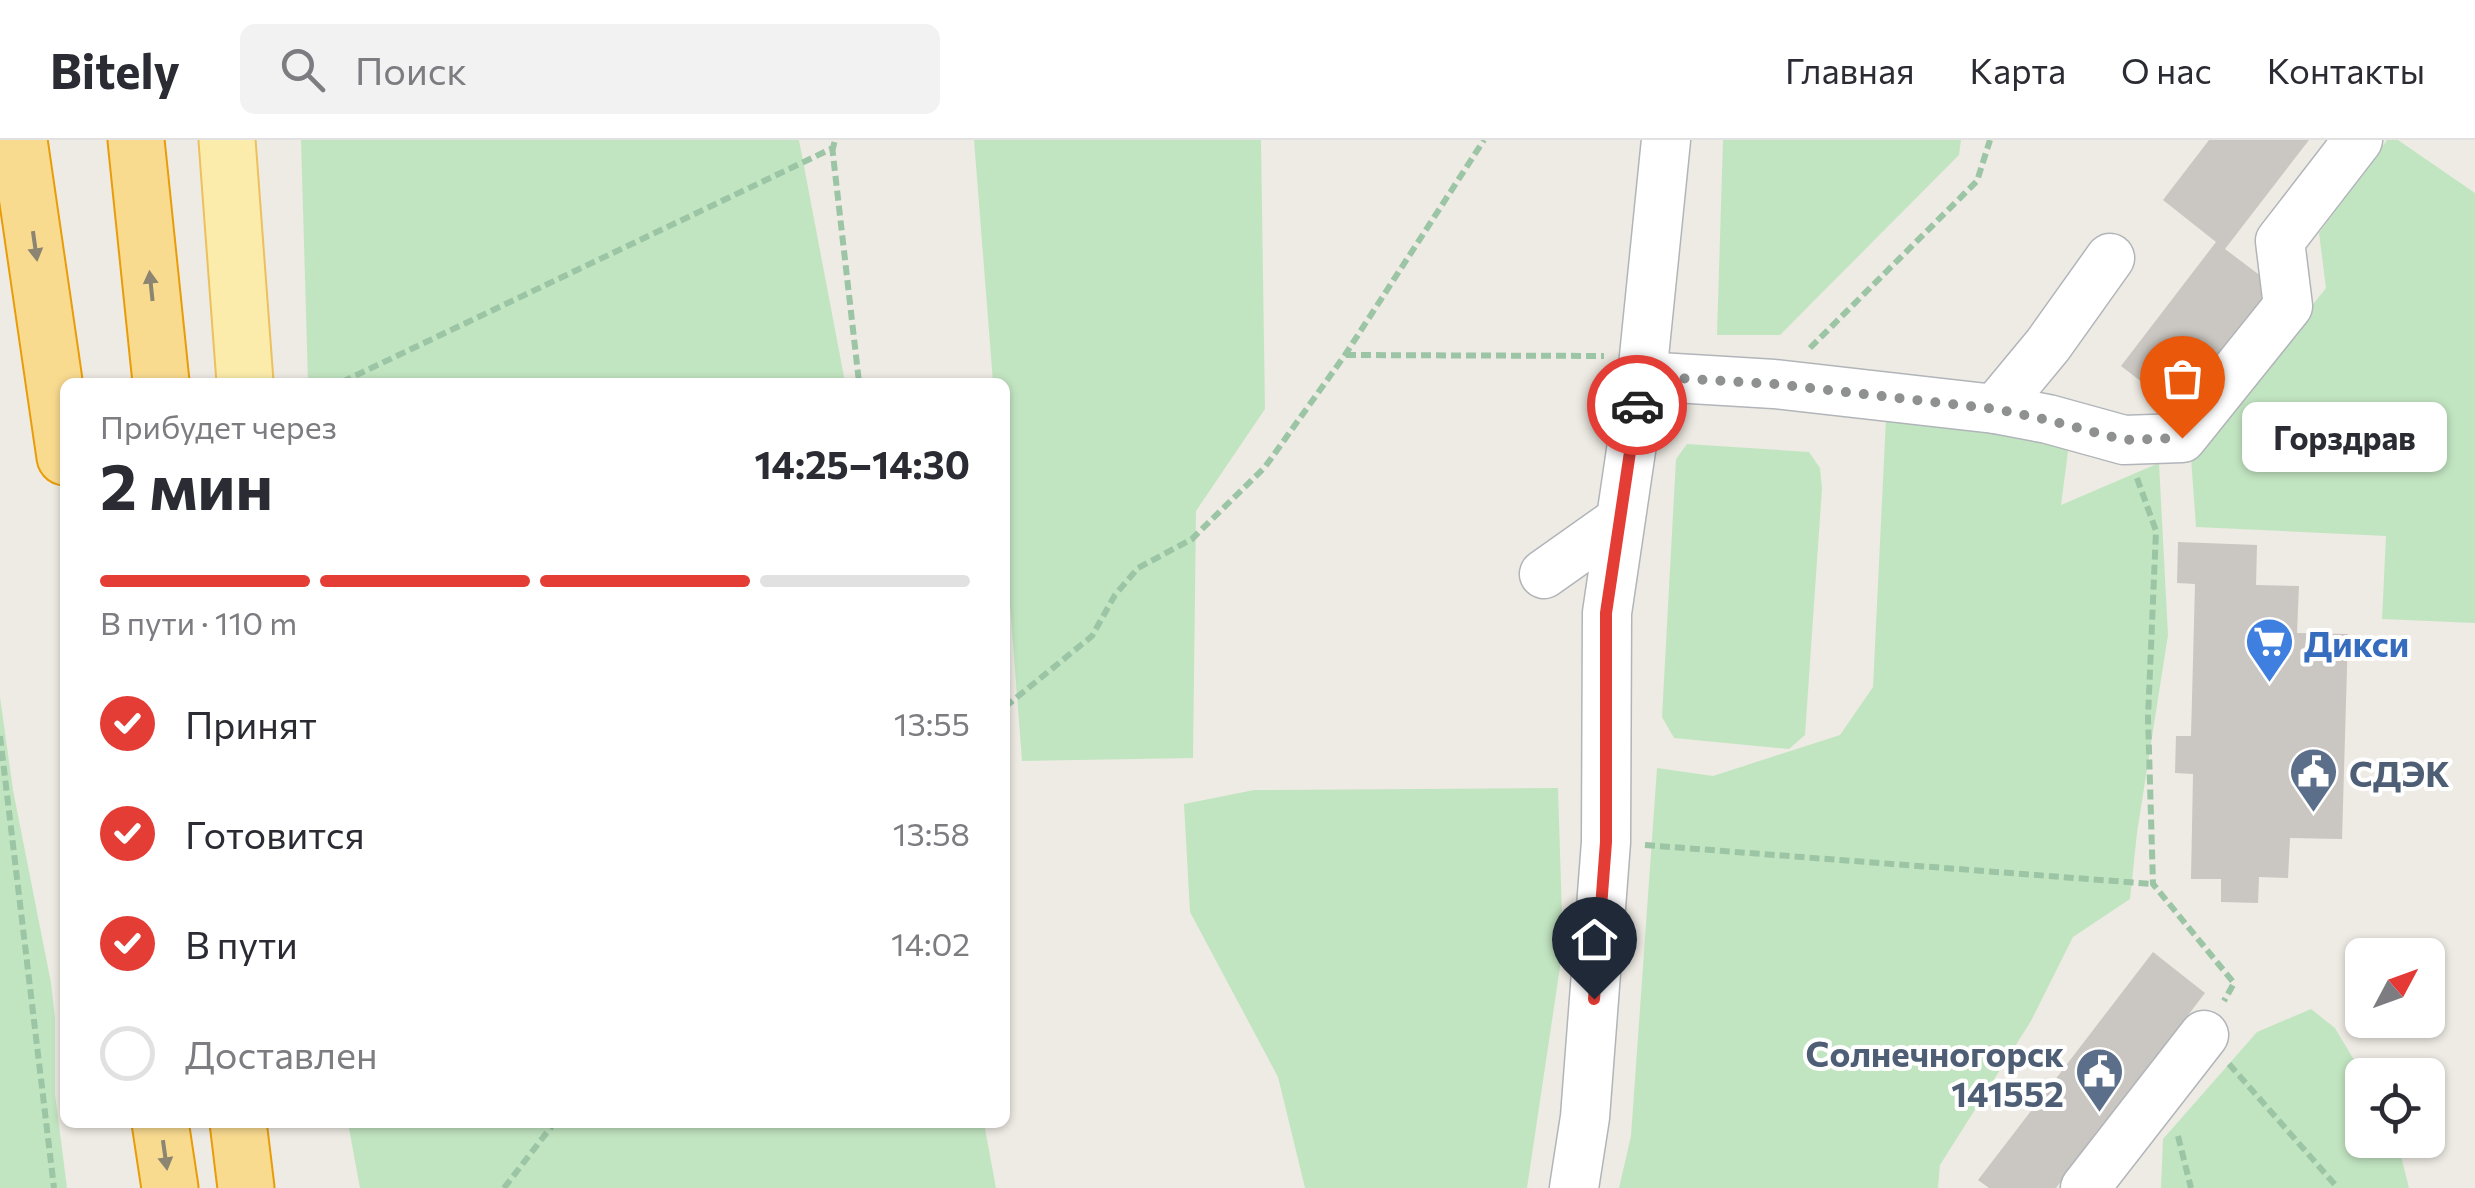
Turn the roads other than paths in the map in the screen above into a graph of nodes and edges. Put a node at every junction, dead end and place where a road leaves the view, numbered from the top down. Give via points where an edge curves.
1 (19, 140) edge
2 (136, 140) edge
3 (227, 140) edge
4 (1666, 140) edge
5 (2358, 140) edge
6 (2110, 258) dead end
7 (1642, 376) junction
8 (161, 378) edge
9 (245, 378) edge
10 (1996, 409) junction
11 (60, 423) edge
12 (1619, 521) junction
13 (1544, 574) dead end
14 (2204, 1036) road end
15 (161, 1128) edge
16 (239, 1128) edge
17 (170, 1188) edge
18 (246, 1188) edge
19 (1574, 1188) edge
20 (2086, 1188) edge

1 -> 11 highway
8 -> 2 highway
3 - 9 main road
4 - 7 street
5 - 10 street via 2280,241 2288,306 2182,438 2124,440
6 - 10 street
7 - 10 street
7 - 12 street
12 - 13 street
12 - 19 street via 1606,613 1606,842
14 - 20 street
15 -> 17 highway
16 - 18 highway

